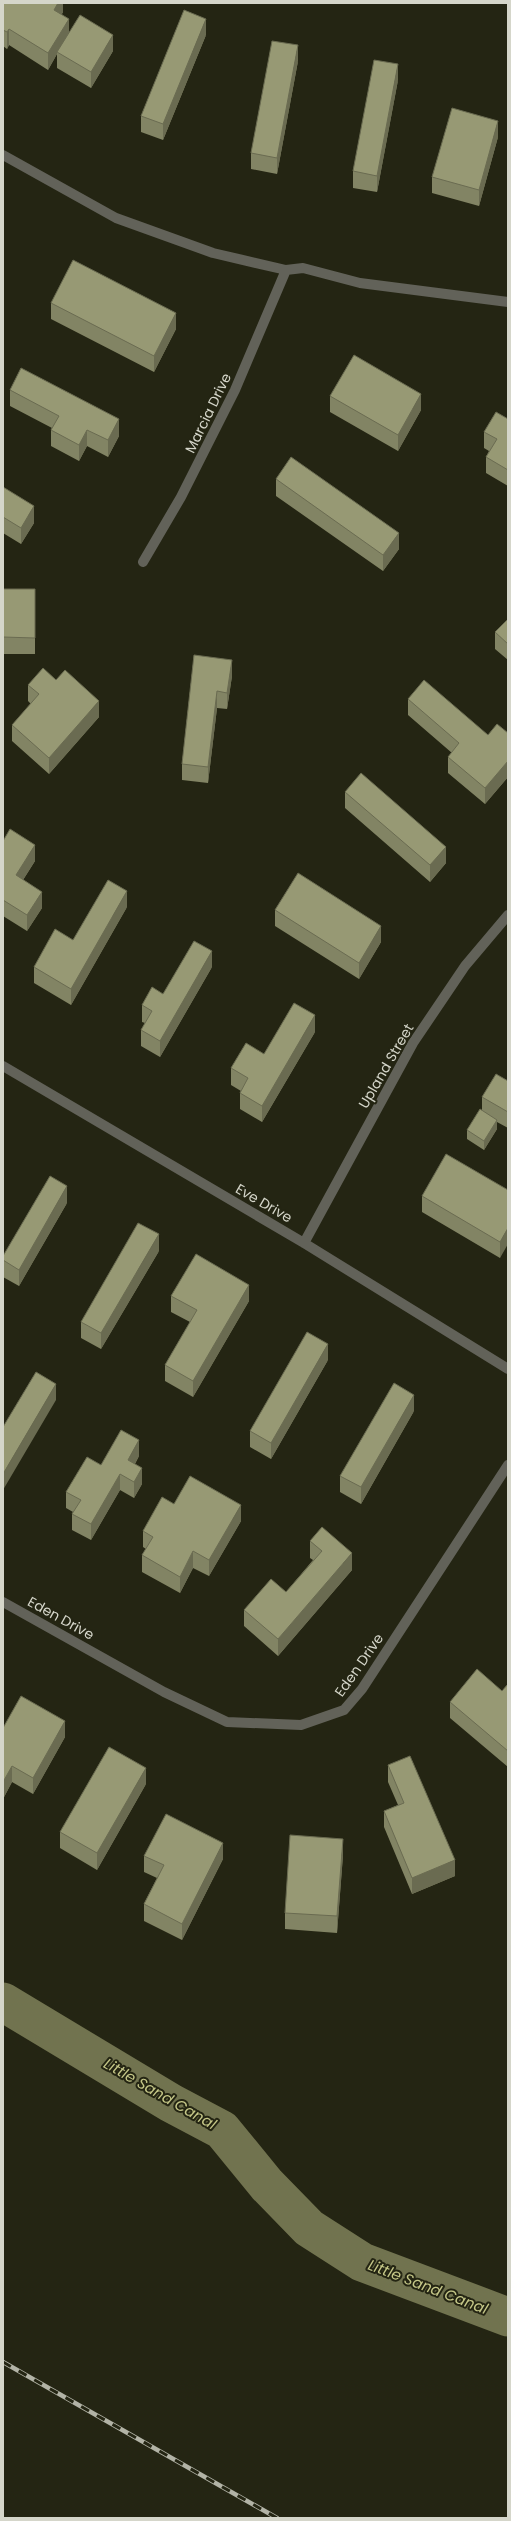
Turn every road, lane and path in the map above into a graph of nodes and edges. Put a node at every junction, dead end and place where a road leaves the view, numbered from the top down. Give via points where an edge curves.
1 (3, 155) edge
2 (286, 270) junction
3 (508, 302) edge
4 (143, 562) dead end
5 (508, 915) edge
6 (3, 1066) edge
7 (304, 1242) junction
8 (508, 1368) edge
9 (508, 1465) edge
10 (3, 1602) edge

1 - 2 street via 116,218 212,253
2 - 3 street via 303,268 360,283
2 - 4 street, Marcia Drive via 235,390 181,497
5 - 7 street, Upland Street via 465,966 413,1043
6 - 7 street, Eve Drive
7 - 8 street, Eve Drive
9 - 10 street, Eden Drive via 362,1689 344,1710 301,1725 228,1722 164,1692

